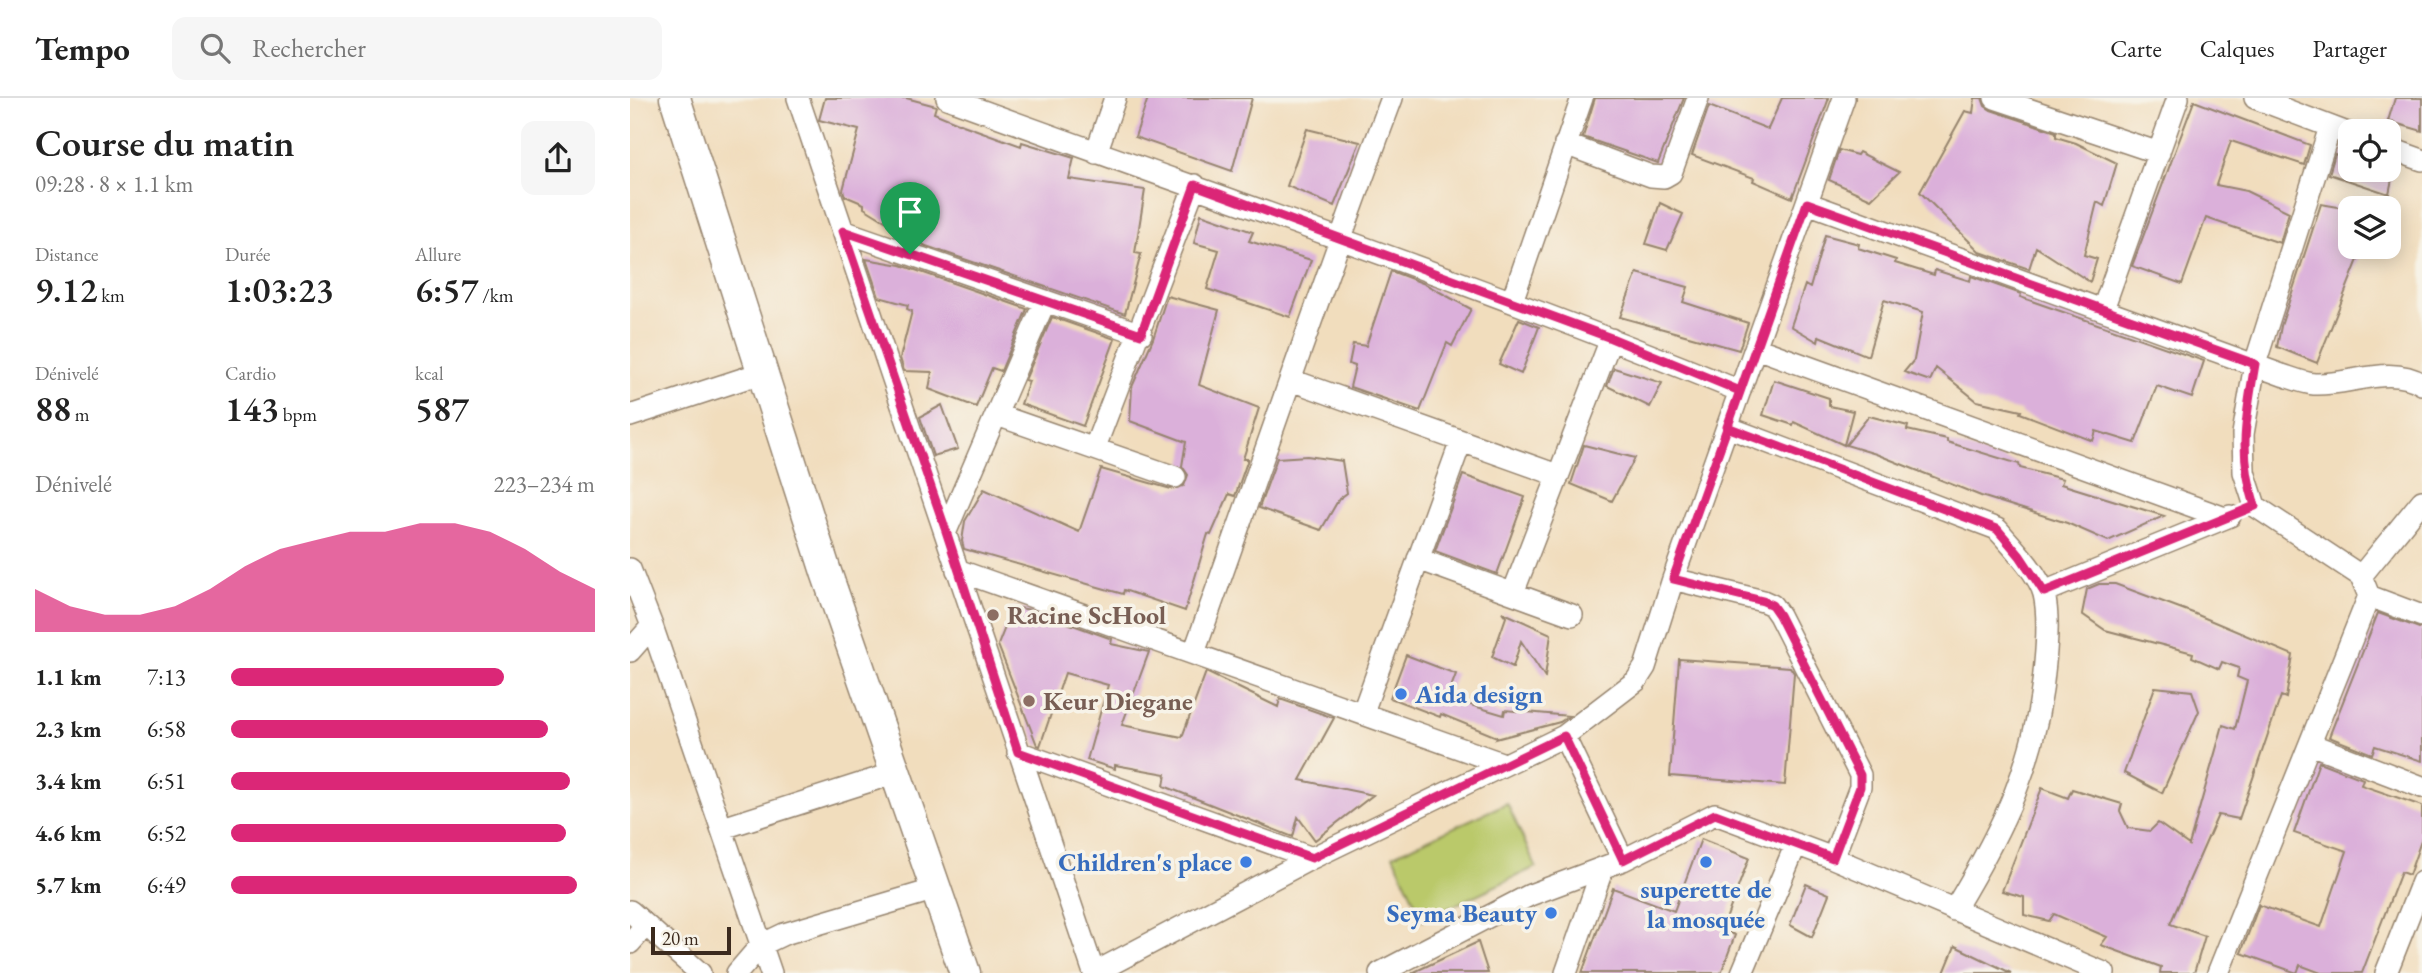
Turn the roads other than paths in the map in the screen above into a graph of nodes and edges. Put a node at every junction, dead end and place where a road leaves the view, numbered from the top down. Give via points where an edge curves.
1 (675, 98) edge
2 (798, 98) edge
3 (947, 98) edge
4 (1115, 98) edge
5 (1392, 98) edge
6 (1582, 98) edge
7 (1698, 98) edge
8 (1843, 98) edge
9 (1995, 98) edge
10 (2178, 98) edge
11 (2255, 98) edge
12 (2302, 107) edge
13 (2338, 130) edge
14 (2338, 136) edge
15 (1565, 144) junction
16 (2401, 152) edge
17 (1096, 153) junction
18 (2159, 153) junction
19 (2422, 160) edge
20 (1195, 185) junction
21 (1807, 203) junction
22 (843, 231) junction
23 (1338, 237) junction
24 (1045, 301) junction
25 (1511, 301) junction
26 (2103, 309) junction
27 (1141, 334) junction
28 (1611, 338) junction
29 (1755, 348) junction
30 (2255, 364) junction
31 (761, 373) junction
32 (2420, 375) edge
33 (1291, 380) junction
34 (1740, 391) junction
35 (997, 415) junction
36 (630, 416) edge
37 (1727, 427) junction
38 (1461, 441) junction
39 (1095, 447) junction
40 (1557, 475) junction
41 (1175, 477) dead end
42 (2422, 501) edge
43 (2255, 506) junction
44 (2225, 518) junction
45 (946, 531) junction
46 (1418, 559) junction
47 (630, 569) edge
48 (957, 570) junction
49 (2361, 576) junction
50 (1673, 579) junction
51 (2044, 592) junction
52 (1513, 593) junction
53 (2369, 596) junction
54 (1572, 615) dead end
55 (2422, 616) edge
56 (652, 626) junction
57 (630, 651) edge
58 (1194, 653) junction
59 (1363, 712) junction
60 (1564, 736) junction
61 (2309, 744) junction
62 (1018, 752) junction
63 (1504, 764) junction
64 (898, 772) junction
65 (2422, 787) edge
66 (723, 828) junction
67 (1796, 844) junction
68 (1312, 858) junction
69 (1833, 858) junction
70 (1623, 860) junction
71 (1602, 870) junction
72 (2422, 882) edge
73 (936, 889) junction
74 (1954, 910) junction
75 (630, 911) edge
76 (646, 925) junction
77 (630, 943) edge
78 (761, 945) junction
79 (700, 973) edge
80 (737, 973) edge
81 (771, 973) edge
82 (965, 973) edge
83 (1094, 973) edge
84 (1380, 973) edge
85 (1566, 973) edge
86 (1742, 973) edge
87 (2104, 973) edge
88 (2218, 973) edge
89 (2386, 973) edge

1 - 31 main road
2 - 22 street
3 - 17 street
4 - 17 street
5 - 23 street
6 - 15 street
7 - 15 street via 1671,173 1664,177
8 - 21 street
9 - 18 street
10 - 18 street
11 - 12 street
12 - 13 street
14 - 30 street
15 - 25 street
16 - 19 street
17 - 20 street
18 - 26 street
20 - 23 street
20 - 27 street
21 - 26 street
21 - 29 street
22 - 24 street
22 - 45 street
23 - 25 street
23 - 33 street
24 - 27 street
24 - 35 street
25 - 28 street
26 - 30 street
27 - 39 street
28 - 34 street
28 - 40 street
29 - 34 street
29 - 44 street
30 - 32 street via 2314,384
30 - 43 street via 2243,434 2244,472
31 - 36 street
31 - 64 main road
33 - 38 street
33 - 58 street
34 - 37 street
35 - 39 street
35 - 45 street
37 - 50 street
37 - 51 street via 1997,529
38 - 40 street
38 - 46 street
39 - 41 street
40 - 52 street
42 - 49 street
43 - 44 street
43 - 49 street
44 - 51 street
45 - 48 street
46 - 52 street
46 - 59 street
47 - 56 street
48 - 58 street
48 - 62 street
49 - 53 street
50 - 60 street via 1645,667 1636,681
50 - 69 street via 1763,601 1779,615 1860,775 1860,787
51 - 74 street via 2041,711 2019,785 1995,842
52 - 54 street
53 - 55 street
53 - 61 street
56 - 57 street
56 - 66 street
58 - 59 street
59 - 63 street
60 - 63 street
60 - 70 street
61 - 65 street
61 - 88 street
62 - 68 street
62 - 83 street
63 - 68 street
64 - 66 street
64 - 73 main road
66 - 78 street
67 - 69 street
67 - 70 street via 1715,814
67 - 86 street
68 - 83 street
69 - 74 street
70 - 71 street
71 - 84 street via 1530,895
71 - 85 street
72 - 89 street
73 - 78 street
73 - 82 main road
74 - 87 street
75 - 76 street
76 - 77 street
76 - 79 street
78 - 80 street
78 - 81 street

